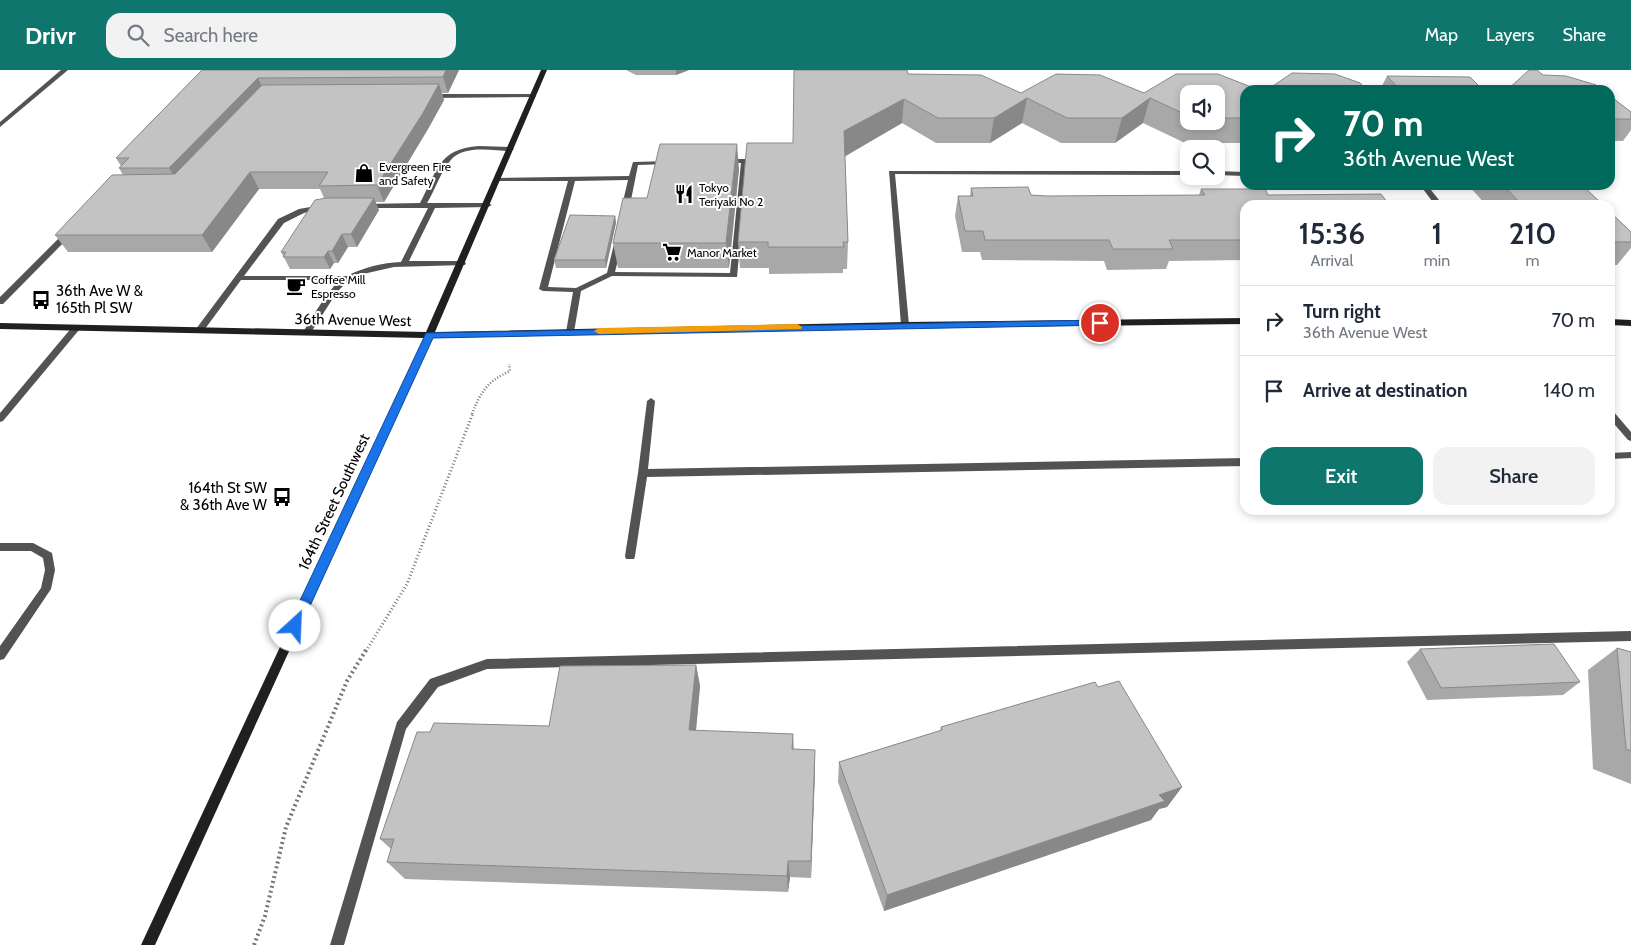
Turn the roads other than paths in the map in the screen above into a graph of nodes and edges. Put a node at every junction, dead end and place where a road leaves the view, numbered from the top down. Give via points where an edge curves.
1 (65, 70) edge
2 (544, 70) edge
3 (424, 96) edge
4 (533, 96) junction
5 (0, 125) edge
6 (511, 149) junction
7 (715, 161) edge
8 (675, 162) edge
9 (1180, 173) edge
10 (1225, 173) edge
11 (1240, 174) edge
12 (499, 178) junction
13 (572, 178) junction
14 (632, 178) junction
15 (1427, 190) edge
16 (1435, 200) edge
17 (423, 205) junction
18 (433, 205) junction
19 (488, 205) junction
20 (331, 206) edge
21 (359, 206) edge
22 (624, 216) edge
23 (72, 230) edge
24 (620, 235) edge
25 (462, 263) junction
26 (404, 264) junction
27 (611, 274) junction
28 (239, 278) junction
29 (347, 278) junction
30 (577, 290) junction
31 (0, 302) edge
32 (1240, 321) edge
33 (1615, 322) edge
34 (1631, 323) edge
35 (905, 325) junction
36 (0, 326) edge
37 (76, 328) junction
38 (199, 331) junction
39 (307, 332) junction
40 (570, 332) junction
41 (429, 335) junction
42 (650, 401) dead end
43 (0, 419) edge
44 (1615, 419) edge
45 (1631, 438) edge
46 (1631, 455) edge
47 (1615, 456) edge
48 (1240, 462) edge
49 (643, 473) junction
50 (0, 547) edge
51 (630, 556) dead end
52 (1631, 636) edge
53 (0, 655) edge
54 (148, 945) edge
55 (338, 945) edge

1 - 5 street
2 - 4 main road, 164th Street Southwest
3 - 4 street
4 - 6 main road, 164th Street Southwest
6 - 12 main road, 164th Street Southwest
6 - 17 street via 457,152 448,158
7 - 27 street via 745,161 734,275
8 - 14 street via 635,163
9 - 35 street via 891,172
10 - 11 street
12 - 13 street
12 - 19 main road, 164th Street Southwest
13 - 14 street
13 - 30 street via 543,289
14 - 22 street
15 - 16 street
17 - 18 street
17 - 21 street
18 - 19 street
18 - 26 street
19 - 25 main road, 164th Street Southwest
20 - 28 street via 302,211 281,221
23 - 31 street
24 - 27 street
25 - 26 street
25 - 41 main road, 164th Street Southwest
26 - 29 street via 387,264
27 - 30 street
28 - 29 street
28 - 38 street
29 - 39 street via 334,290
30 - 40 street
32 - 35 main road, 36th Avenue West
33 - 34 main road
35 - 40 main road, 36th Avenue West
36 - 37 main road, 36th Avenue West
37 - 38 main road, 36th Avenue West
37 - 43 street
38 - 39 main road, 36th Avenue West
39 - 41 main road, 36th Avenue West
40 - 41 main road, 36th Avenue West
41 - 54 main road, 164th Street Southwest
42 - 49 street
44 - 45 street
46 - 47 street
48 - 49 street
49 - 51 street
50 - 53 street via 33,547 48,556 50,570 46,589
52 - 55 street via 487,664 434,683 401,726

